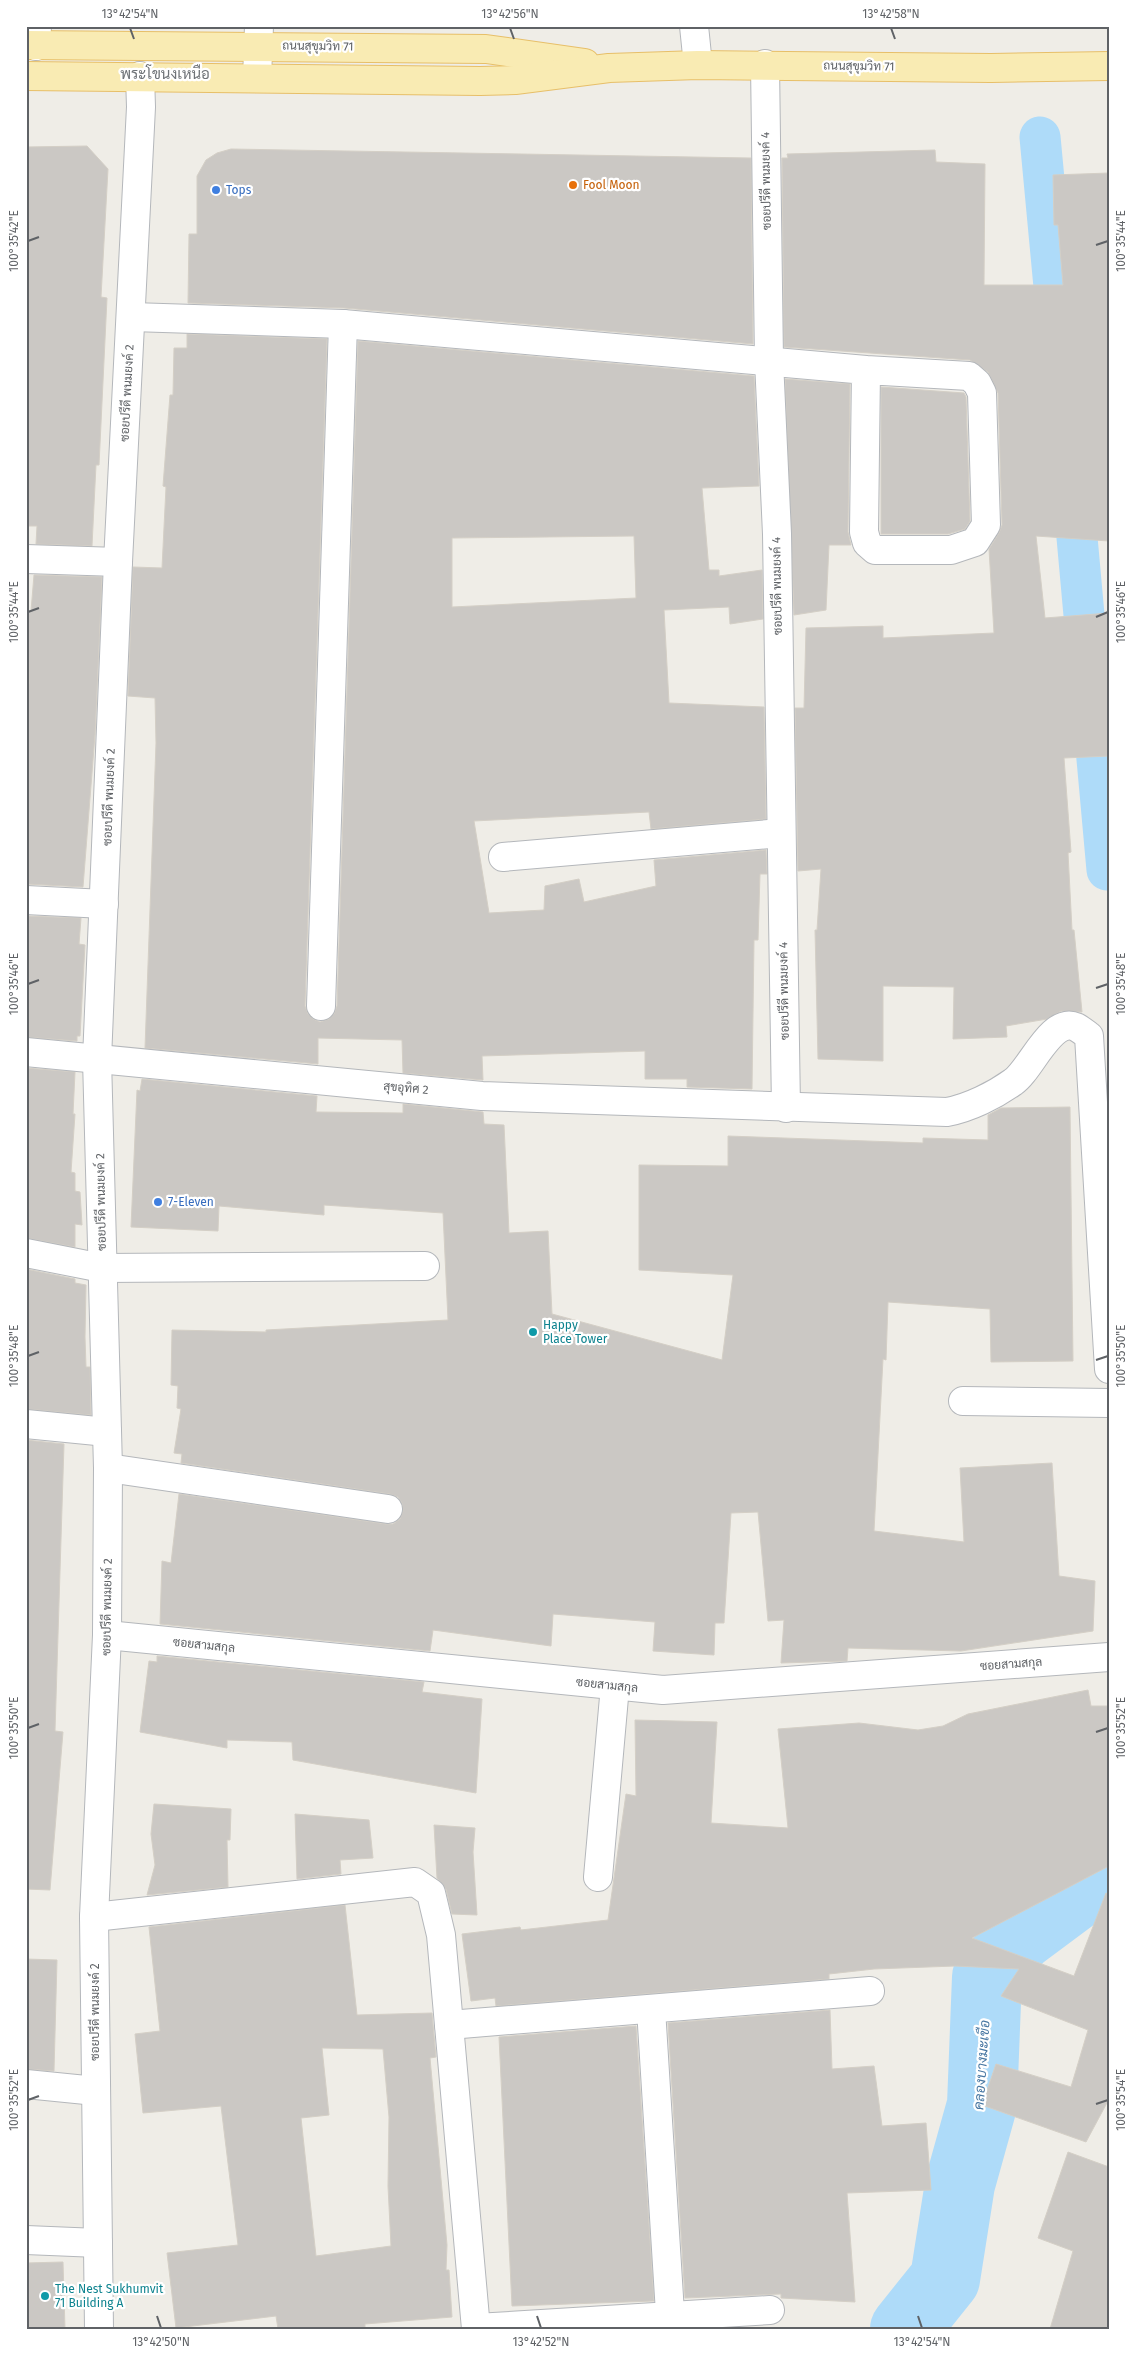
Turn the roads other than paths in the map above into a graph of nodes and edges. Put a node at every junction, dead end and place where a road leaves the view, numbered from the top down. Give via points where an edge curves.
1 (694, 26) edge
2 (258, 36) edge
3 (33, 39) edge
4 (765, 64) junction
5 (698, 65) junction
6 (1109, 66) edge
7 (609, 68) junction
8 (26, 76) edge
9 (140, 76) junction
10 (257, 78) junction
11 (132, 317) junction
12 (343, 324) junction
13 (769, 361) junction
14 (866, 370) junction
15 (26, 559) edge
16 (118, 562) junction
17 (781, 833) junction
18 (503, 857) dead end
19 (26, 900) edge
20 (104, 904) junction
21 (321, 1006) dead end
22 (26, 1052) edge
23 (97, 1059) junction
24 (786, 1108) junction
25 (26, 1253) edge
26 (425, 1266) dead end
27 (102, 1268) junction
28 (1109, 1369) edge
29 (963, 1400) dead end
30 (1109, 1402) edge
31 (26, 1424) edge
32 (107, 1432) junction
33 (108, 1468) junction
34 (388, 1509) dead end
35 (107, 1635) junction
36 (1109, 1657) edge
37 (615, 1686) junction
38 (598, 1877) dead end
39 (94, 1917) junction
40 (870, 1992) dead end
41 (650, 2009) junction
42 (449, 2025) junction
43 (26, 2084) edge
44 (96, 2091) junction
45 (26, 2240) edge
46 (98, 2243) junction
47 (770, 2310) dead end
48 (670, 2322) edge
49 (100, 2329) edge
50 (476, 2329) edge

1 - 5 street
2 - 3 main road, ถนนสุขุมวิท 71
2 - 7 main road, ถนนสุขุมวิท 71 via 486,49
2 - 10 street
4 - 5 main road, ถนนสุขุมวิท 71
4 - 6 main road, ถนนสุขุมวิท 71 via 992,68
4 - 13 street, ซอยปรีดี พนมยงค์ 4
5 - 7 main road, ถนนสุขุมวิท 71
7 - 10 main road, ถนนสุขุมวิท 71 via 515,80 480,81
8 - 9 main road, ถนนสุขุมวิท 71
9 - 10 main road, ถนนสุขุมวิท 71
9 - 11 street, ซอยปรีดี พนมยงค์ 2 via 142,107
11 - 12 street
11 - 16 street, ซอยปรีดี พนมยงค์ 2
12 - 13 street
12 - 21 street
13 - 14 street
13 - 17 street, ซอยปรีดี พนมยงค์ 4 via 777,534
14 - 14 street via 969,376 977,383 982,393 986,525 975,542 951,550 875,550 867,542 864,532
15 - 16 street
16 - 20 street, ซอยปรีดี พนมยงค์ 2
17 - 18 street
17 - 24 street, ซอยปรีดี พนมยงค์ 4
19 - 20 street
20 - 23 street, ซอยปรีดี พนมยงค์ 2
22 - 23 street, สุขอุทิศ 2
23 - 24 street, สุขอุทิศ 2 via 482,1096
23 - 27 street, ซอยปรีดี พนมยงค์ 2
24 - 28 street, สุขอุทิศ 2 via 956,1110 1014,1082 1053,1032 1064,1026 1076,1026 1088,1036
25 - 27 street
26 - 27 street
27 - 32 street, ซอยปรีดี พนมยงค์ 2
29 - 30 street
31 - 32 street
32 - 33 street, ซอยปรีดี พนมยงค์ 2
33 - 34 street
33 - 35 street, ซอยปรีดี พนมยงค์ 2
35 - 37 street, ซอยสามสกุล
35 - 39 street, ซอยปรีดี พนมยงค์ 2
36 - 37 street, ซอยสามสกุล via 663,1690
37 - 38 street
39 - 42 street via 415,1882 431,1893 439,1927
39 - 44 street, ซอยปรีดี พนมยงค์ 2
40 - 41 street
41 - 42 street
41 - 48 street
42 - 50 street
43 - 44 street
44 - 46 street, ซอยปรีดี พนมยงค์ 2
45 - 46 street
46 - 49 street, ซอยปรีดี พนมยงค์ 2
47 - 48 street
48 - 50 street

